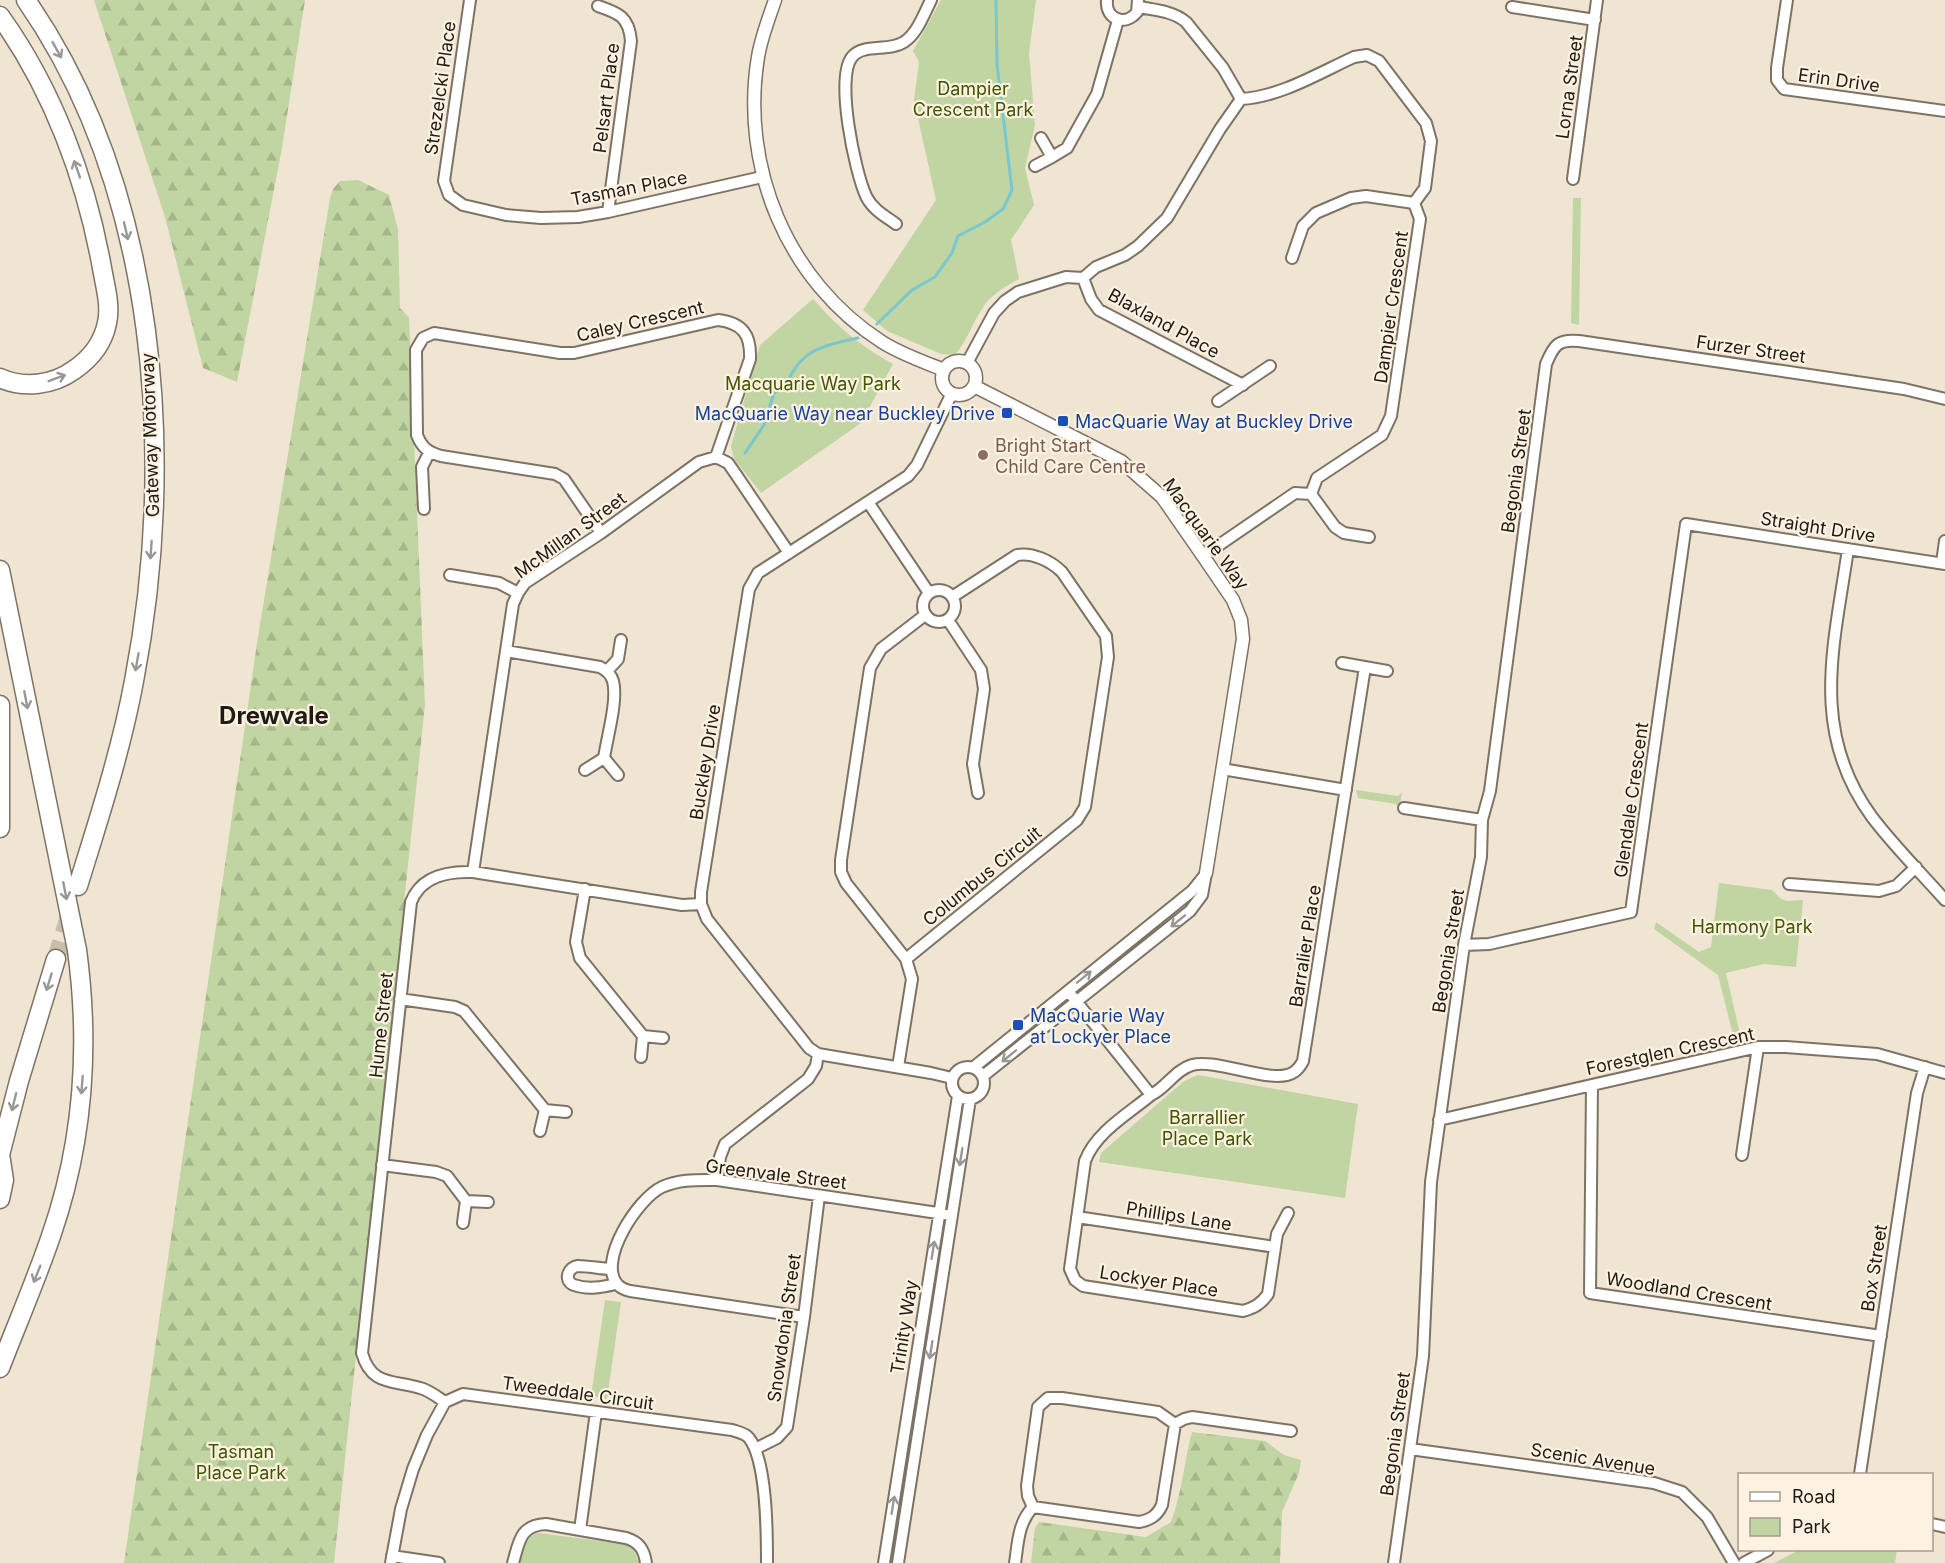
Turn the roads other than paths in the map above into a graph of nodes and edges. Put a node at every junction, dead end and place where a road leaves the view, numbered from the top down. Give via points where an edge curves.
1 (26, 0) edge
2 (470, 0) edge
3 (775, 0) edge
4 (931, 0) edge
5 (1105, 0) edge
6 (1598, 0) edge
7 (1787, 0) edge
8 (1138, 3) edge
9 (598, 6) dead end
10 (1512, 7) dead end
11 (0, 16) edge
12 (1118, 20) junction
13 (1595, 20) junction
14 (1241, 99) junction
15 (1945, 111) edge
16 (1041, 138) dead end
17 (1052, 157) junction
18 (1035, 166) dead end
19 (762, 177) junction
20 (1573, 179) dead end
21 (444, 181) joint
22 (1414, 203) junction
23 (608, 212) junction
24 (896, 224) dead end
25 (1292, 258) dead end
26 (1083, 278) junction
27 (1553, 348) joint
28 (967, 363) junction
29 (1270, 366) dead end
30 (944, 370) junction
31 (0, 378) edge
32 (1243, 385) junction
33 (974, 386) junction
34 (952, 393) junction
35 (1945, 399) edge
36 (1218, 401) dead end
37 (429, 453) junction
38 (716, 457) junction
39 (1311, 494) junction
40 (868, 502) junction
41 (424, 509) dead end
42 (1686, 524) joint
43 (601, 533) junction
44 (1369, 537) dead end
45 (1945, 541) edge
46 (1848, 549) junction
47 (789, 553) junction
48 (1203, 556) junction
49 (1943, 564) edge
50 (0, 570) edge
51 (450, 575) dead end
52 (518, 593) junction
53 (929, 593) junction
54 (952, 597) junction
55 (925, 615) junction
56 (948, 620) junction
57 (621, 640) dead end
58 (506, 651) junction
59 (1342, 663) dead end
60 (1365, 667) junction
61 (607, 671) junction
62 (1387, 671) dead end
63 (0, 705) edge
64 (604, 758) junction
65 (1222, 769) junction
66 (585, 770) dead end
67 (618, 775) dead end
68 (1346, 790) junction
69 (978, 793) dead end
70 (1404, 808) dead end
71 (1482, 820) junction
72 (0, 828) edge
73 (1916, 867) junction
74 (473, 872) junction
75 (1206, 873) junction
76 (1788, 884) dead end
77 (78, 886) dead end
78 (585, 889) junction
79 (1945, 900) edge
80 (701, 904) junction
81 (1464, 945) junction
82 (906, 958) junction
83 (56, 959) tunnel mouth
84 (1068, 991) junction
85 (400, 999) junction
86 (1077, 1002) junction
87 (643, 1036) junction
88 (663, 1038) dead end
89 (1758, 1047) junction
90 (818, 1054) junction
91 (641, 1057) dead end
92 (898, 1067) junction
93 (974, 1067) junction
94 (1925, 1067) junction
95 (1945, 1073) edge
96 (983, 1077) junction
97 (952, 1078) junction
98 (1592, 1085) junction
99 (1151, 1095) junction
100 (958, 1096) junction
101 (970, 1099) junction
102 (545, 1110) junction
103 (566, 1112) dead end
104 (1440, 1120) junction
105 (540, 1131) dead end
106 (0, 1155) edge
107 (1742, 1155) dead end
108 (382, 1165) junction
109 (717, 1180) junction
110 (819, 1196) junction
111 (0, 1199) edge
112 (465, 1201) junction
113 (488, 1202) dead end
114 (939, 1212) junction
115 (1288, 1213) dead end
116 (951, 1215) junction
117 (1077, 1217) junction
118 (463, 1223) dead end
119 (1275, 1247) junction
120 (612, 1269) junction
121 (616, 1284) junction
122 (804, 1317) junction
123 (1881, 1336) junction
124 (0, 1368) edge
125 (446, 1402) junction
126 (596, 1412) junction
127 (1175, 1424) junction
128 (1291, 1431) dead end
129 (755, 1449) junction
130 (1410, 1449) junction
131 (1860, 1473) edge
132 (1033, 1507) junction
133 (580, 1530) junction
134 (1766, 1551) edge
135 (392, 1560) edge
136 (439, 1563) edge
137 (513, 1563) edge
138 (646, 1563) edge
139 (767, 1563) edge
140 (884, 1563) edge
141 (898, 1563) edge
142 (1015, 1563) edge
143 (1394, 1563) edge
144 (1734, 1563) edge
145 (1744, 1563) edge

1 -> 77 highway, Gateway Motorway via 87,107 118,196 140,299 152,414 153,530 141,641 122,735
2 - 21 street, Strezelcki Place
3 - 19 street via 758,56 755,90
4 - 24 street via 905,42 853,55 845,73 850,146 866,198
5 - 12 street via 1108,11
6 - 13 street, Lorna Street
7 - 15 street, Erin Drive via 1777,68 1777,80 1784,89
8 - 12 street via 1134,16
8 - 14 street via 1179,16 1186,22 1223,68
9 - 23 street, Pelsart Place via 624,19 631,41
10 - 13 street
31 -> 11 highway via 38,384 70,373 93,354 107,323 109,308 95,230 78,170 43,89
12 - 17 street via 1097,94 1067,148
13 - 20 street, Lorna Street
14 - 22 street via 1273,93 1354,57 1367,55 1379,61 1430,133 1425,188
14 - 26 street via 1167,218 1138,246
16 - 17 street
17 - 18 street
19 - 23 street, Tasman Place
19 - 30 street via 787,239 843,312 884,343
21 - 23 street, Tasman Place via 449,195 463,205 506,215 578,217
22 - 25 street via 1366,196 1316,213 1303,226
22 - 39 street, Dampier Crescent via 1420,219 1391,416 1382,435 1317,478
26 - 28 street via 1066,277 1018,292 1005,301 994,313
26 - 32 street, Blaxland Place via 1100,310
27 - 35 street, Furzer Street via 1566,339 1904,389
27 - 71 street, Begonia Street via 1546,364 1490,791
28 - 30 street via 952,363
28 - 33 street via 974,370
29 - 32 street
30 - 34 street via 943,384
32 - 36 street
33 - 34 street via 967,393
33 - 48 street, Macquarie Way via 1121,462 1162,497
34 - 40 street, Buckley Drive via 917,465 908,476
37 - 38 street, Caley Crescent via 417,435 416,350 423,338 434,333 574,353 718,320 740,327 751,346
37 - 41 street via 422,467
37 - 43 street via 555,474 564,479
38 - 43 street, McMillan Street via 699,462
38 - 47 street via 735,472
39 - 44 street via 1344,533
39 - 48 street via 1295,494
40 - 47 street, Buckley Drive
40 - 53 street
42 - 46 street, Straight Drive
42 - 81 street, Glendale Crescent via 1631,912 1489,944
43 - 52 street, McMillan Street via 525,583
45 - 49 street
46 - 49 street, Straight Drive
46 - 73 street via 1830,697 1840,756 1854,789 1873,818
47 - 80 street, Buckley Drive via 758,573 748,589
48 - 65 street, Macquarie Way via 1233,600 1243,639
50 -> 124 highway via 77,950 84,1050 78,1125 61,1204
51 - 52 street via 499,583
52 - 58 street, McMillan Street
53 - 54 street via 939,590
53 - 55 street via 923,601
54 - 56 street via 955,607
54 - 82 street, Columbus Circuit via 1017,555 1032,555 1062,572 1106,636 1108,657 1082,814
55 - 56 street via 938,623
55 - 82 street via 881,649 870,668 841,860 846,883
56 - 69 street via 983,678 973,764
57 - 61 street via 618,659
58 - 61 street via 600,666
58 - 74 street, McMillan Street
59 - 60 street
60 - 62 street
60 - 68 street, Barralier Place
61 - 64 street via 614,693
63 - 72 highway
64 - 66 street
64 - 67 street
65 - 68 street
65 - 75 street, Macquarie Way
68 - 99 street, Barralier Place via 1303,1061 1294,1073 1279,1076 1193,1065
70 - 71 street
71 - 81 street, Begonia Street via 1481,857
73 - 76 street via 1896,886 1879,891
73 - 79 street
74 - 78 street, Hume Street
74 - 85 street, Hume Street via 443,874 426,881 414,894
84 -> 75 street via 1192,891
75 -> 86 street, Macquarie Way via 1202,896 1190,910
78 - 80 street, Hume Street via 682,905
78 - 87 street via 576,942 580,958
80 - 90 street via 707,919 809,1048
81 - 104 street, Begonia Street
82 - 92 street via 912,979
83 -> 106 highway
84 - 86 street
84 - 93 street
85 - 102 street via 464,1011
85 - 108 street, Hume Street
86 -> 96 street, Macquarie Way
86 - 99 street
87 - 88 street
87 - 91 street
89 - 94 street, Forestglen Crescent via 1877,1054
89 - 98 street, Forestglen Crescent
89 - 107 street
90 - 92 street
90 - 109 street via 808,1079 725,1144
92 - 97 street
93 - 96 street
93 - 97 street via 960,1068
94 - 95 street, Forestglen Crescent
94 - 123 street, Box Street via 1917,1093
96 - 101 street, Trinity Way via 982,1091
97 - 100 street, Trinity Way via 952,1088
98 - 104 street, Forestglen Crescent
98 - 123 street, Woodland Crescent via 1590,1293
99 - 117 street, Lockyer Place via 1089,1149
100 - 101 street
100 - 114 street, Trinity Way
101 -> 116 street, Trinity Way
102 - 103 street
102 - 105 street
104 - 130 street, Begonia Street via 1431,1182 1423,1356
106 - 111 highway via 4,1180
108 - 112 street via 447,1176
108 - 125 street, Hume Street via 362,1353 365,1365 383,1380 420,1388
109 - 110 street, Greenvale Street
109 - 120 street, Greenvale Street via 685,1180 660,1188 644,1200 618,1240
110 - 114 street, Greenvale Street
110 - 122 street, Snowdonia Street
112 - 113 street
112 - 118 street
114 - 116 street, Greenvale Street
140 -> 114 street, Trinity Way
115 - 119 street, Lockyer Place
116 -> 141 street, Trinity Way
117 - 119 street, Phillips Lane
117 - 119 street, Lockyer Place via 1070,1269 1083,1286 1243,1311 1254,1308 1268,1294
120 - 121 street, Greenvale Street
120 - 121 street via 578,1266 568,1272 567,1278 574,1285 598,1288
121 - 122 street via 630,1291
122 - 129 street, Snowdonia Street via 787,1427 777,1438
123 - 131 street, Box Street
125 - 126 street, Tweeddale Circuit via 463,1394
125 - 135 street via 413,1469
126 - 129 street, Tweeddale Circuit via 732,1430 747,1435
126 - 133 street
127 - 128 street via 1192,1417
127 - 132 street via 1162,1505 1148,1520
127 - 132 street via 1158,1412 1048,1398 1038,1407 1028,1476 1028,1496
129 - 139 street via 767,1524
130 - 143 street, Begonia Street
130 - 144 street, Scenic Avenue via 1654,1483 1682,1492 1707,1517
132 - 142 street via 1020,1528
133 - 137 street via 534,1524 524,1532
133 - 138 street via 636,1541
134 - 145 street
135 - 136 street

